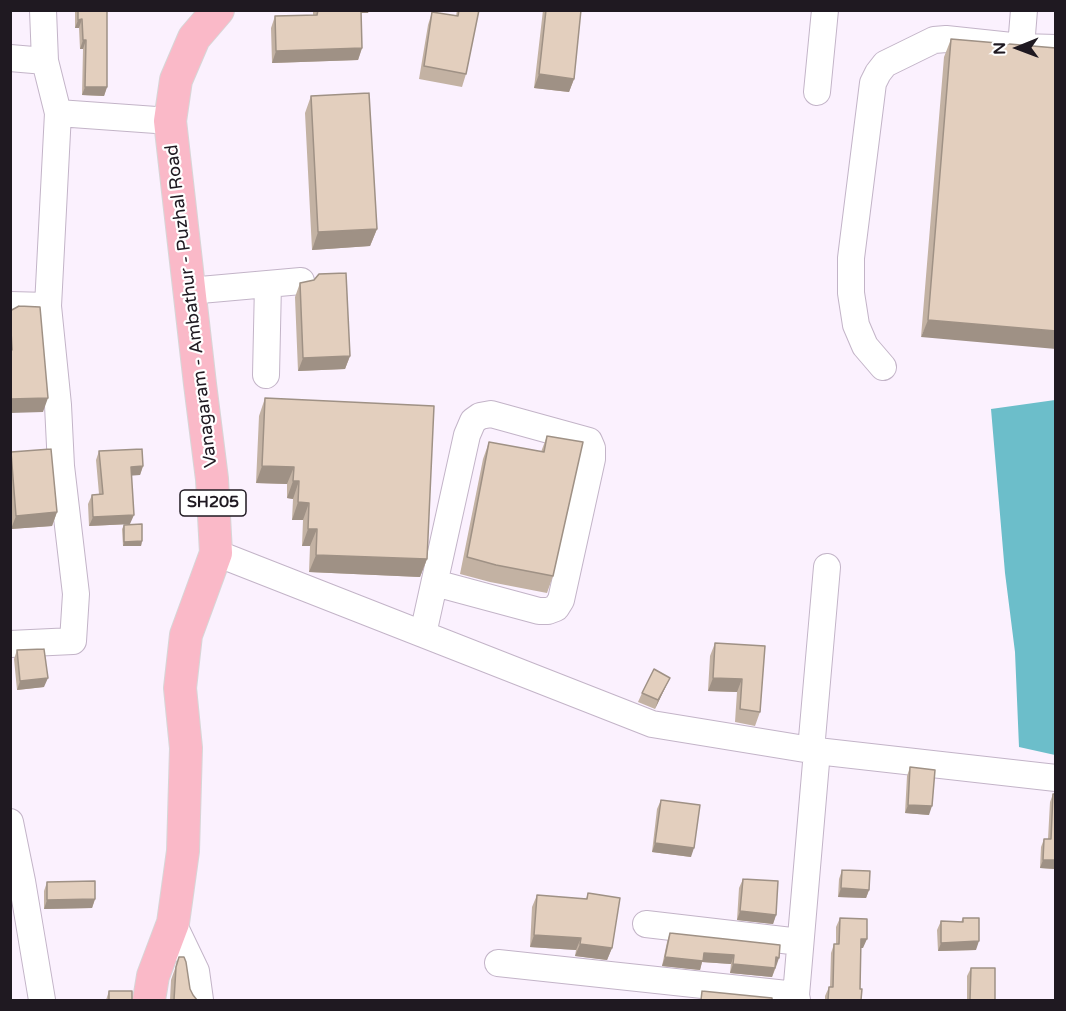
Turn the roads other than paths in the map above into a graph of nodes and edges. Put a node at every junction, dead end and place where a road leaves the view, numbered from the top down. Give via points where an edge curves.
1 (43, 10) edge
2 (218, 10) edge
3 (825, 10) edge
4 (1024, 10) edge
5 (1021, 47) junction
6 (1056, 48) edge
7 (10, 58) edge
8 (45, 61) junction
9 (817, 92) dead end
10 (58, 113) junction
11 (170, 121) junction
12 (301, 281) edge
13 (268, 284) junction
14 (189, 291) junction
15 (10, 305) edge
16 (48, 306) junction
17 (883, 367) dead end
18 (266, 375) dead end
19 (216, 553) junction
20 (827, 567) dead end
21 (435, 583) junction
22 (423, 634) junction
23 (10, 644) edge
24 (814, 750) junction
25 (1056, 778) edge
26 (10, 822) edge
27 (16, 880) edge
28 (173, 923) junction
29 (646, 924) dead end
30 (800, 942) junction
31 (498, 963) dead end
32 (796, 998) edge
33 (42, 1000) edge
34 (149, 1000) edge
35 (200, 1000) edge

1 - 8 street
2 - 11 main road, Vanagaram - Ambathur - Puzhal Road / SH205 via 194,38 176,80
3 - 9 street
4 - 5 street
5 - 6 street
5 - 17 street via 934,40 885,64 873,83 851,258 851,293 855,325
7 - 8 street
8 - 10 street
10 - 11 street
10 - 16 street
11 - 14 main road, Vanagaram - Ambathur - Puzhal Road / SH205
12 - 13 street
13 - 14 street
13 - 18 street
14 - 19 main road, Vanagaram - Ambathur - Puzhal Road / SH205 via 212,479
15 - 16 street
16 - 23 street via 76,594 72,641
19 - 22 street
19 - 28 main road, Vanagaram - Ambathur - Puzhal Road / SH205 via 186,635 180,688 186,748 183,851
20 - 24 street
21 - 21 street via 473,421 491,414 589,441 592,459 556,608 539,611
21 - 22 street
22 - 24 street via 652,724
24 - 25 street
24 - 30 street
26 - 27 street
27 - 33 street
28 - 34 main road, Vanagaram - Ambathur - Puzhal Road / SH205 via 153,976
28 - 35 street via 196,970
29 - 30 street
30 - 32 street
31 - 32 street

